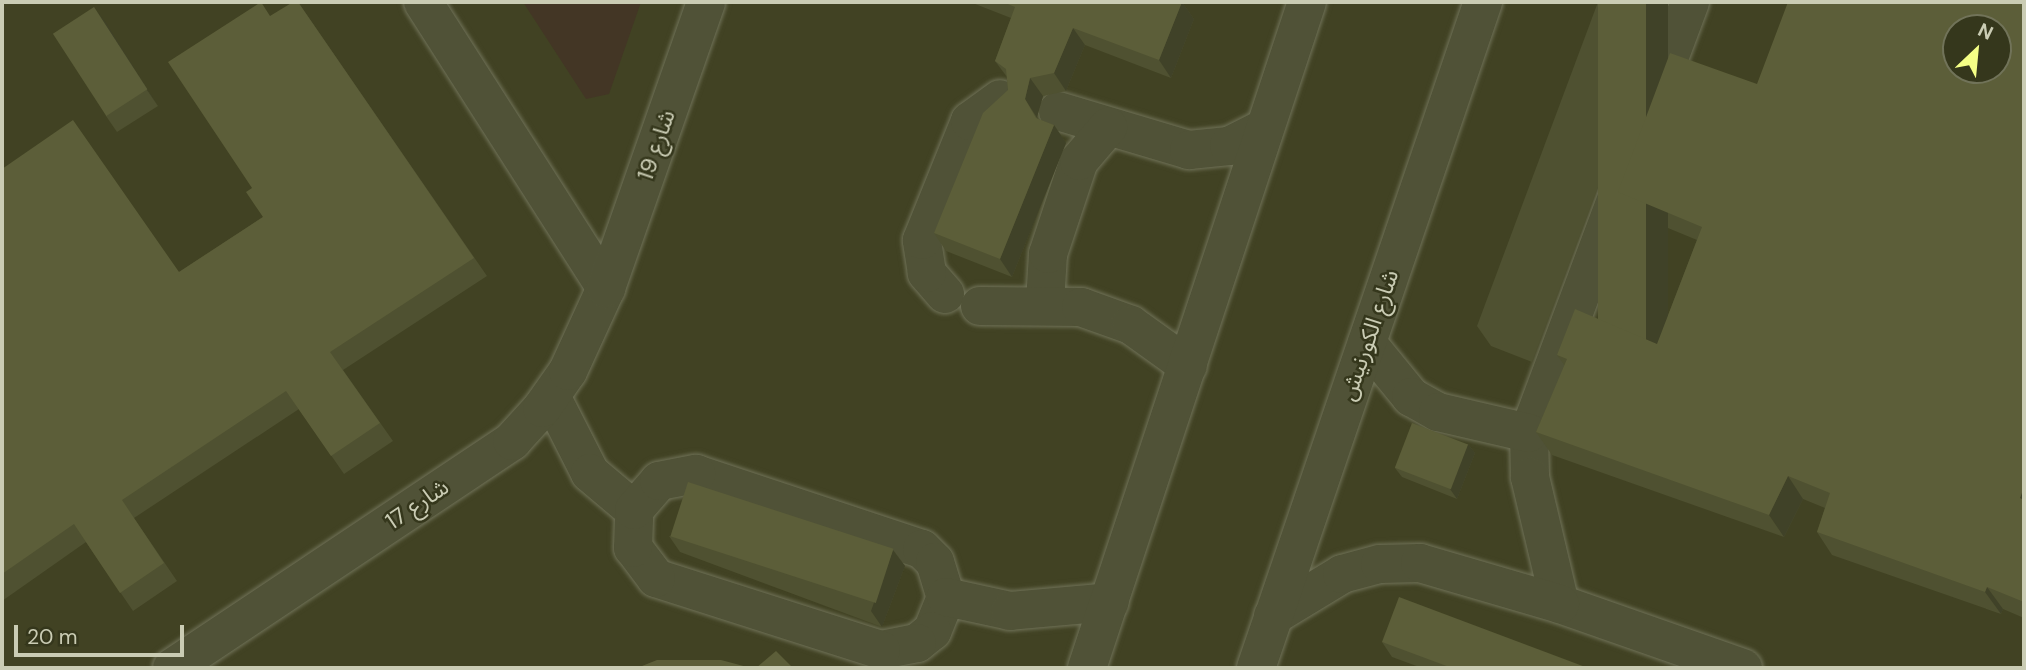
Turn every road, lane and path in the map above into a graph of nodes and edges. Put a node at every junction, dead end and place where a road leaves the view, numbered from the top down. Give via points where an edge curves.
1 (423, 2) edge
2 (706, 2) edge
3 (1307, 2) edge
4 (1483, 2) edge
5 (1690, 2) edge
6 (1000, 99) edge
7 (1058, 111) dead end
8 (1108, 127) junction
9 (1265, 128) junction
10 (606, 288) junction
11 (1045, 303) junction
12 (1367, 343) junction
13 (1188, 366) junction
14 (551, 396) junction
15 (1529, 433) junction
16 (634, 510) junction
17 (946, 597) junction
18 (1110, 602) junction
19 (1560, 604) junction
20 (1273, 617) junction
21 (172, 668) edge
22 (1087, 668) edge
23 (1256, 668) edge
24 (1744, 668) edge

1 - 10 street
2 - 10 street, شارع 19
3 - 9 street
4 - 12 street, شارع الكورنيش
5 - 15 street
6 - 11 street via 970,121 922,240 927,273 962,300
7 - 8 street
8 - 9 street via 1189,150 1229,146
8 - 11 street via 1079,161 1048,254
9 - 13 street
10 - 14 street, شارع 17
11 - 13 street via 1080,307 1131,325
12 - 15 street via 1411,397 1438,412
12 - 20 street, شارع الكورنيش
13 - 18 street
14 - 16 street via 590,473
14 - 21 street, شارع 17 via 512,441
15 - 19 street via 1536,521
16 - 17 street via 659,481 696,474 913,545 935,562
16 - 17 street via 633,548 656,578 881,650 917,643 932,631
17 - 18 street via 1010,611
18 - 22 street
19 - 20 street via 1420,563 1380,564 1342,574
19 - 24 street
20 - 23 street, شارع الكورنيش

